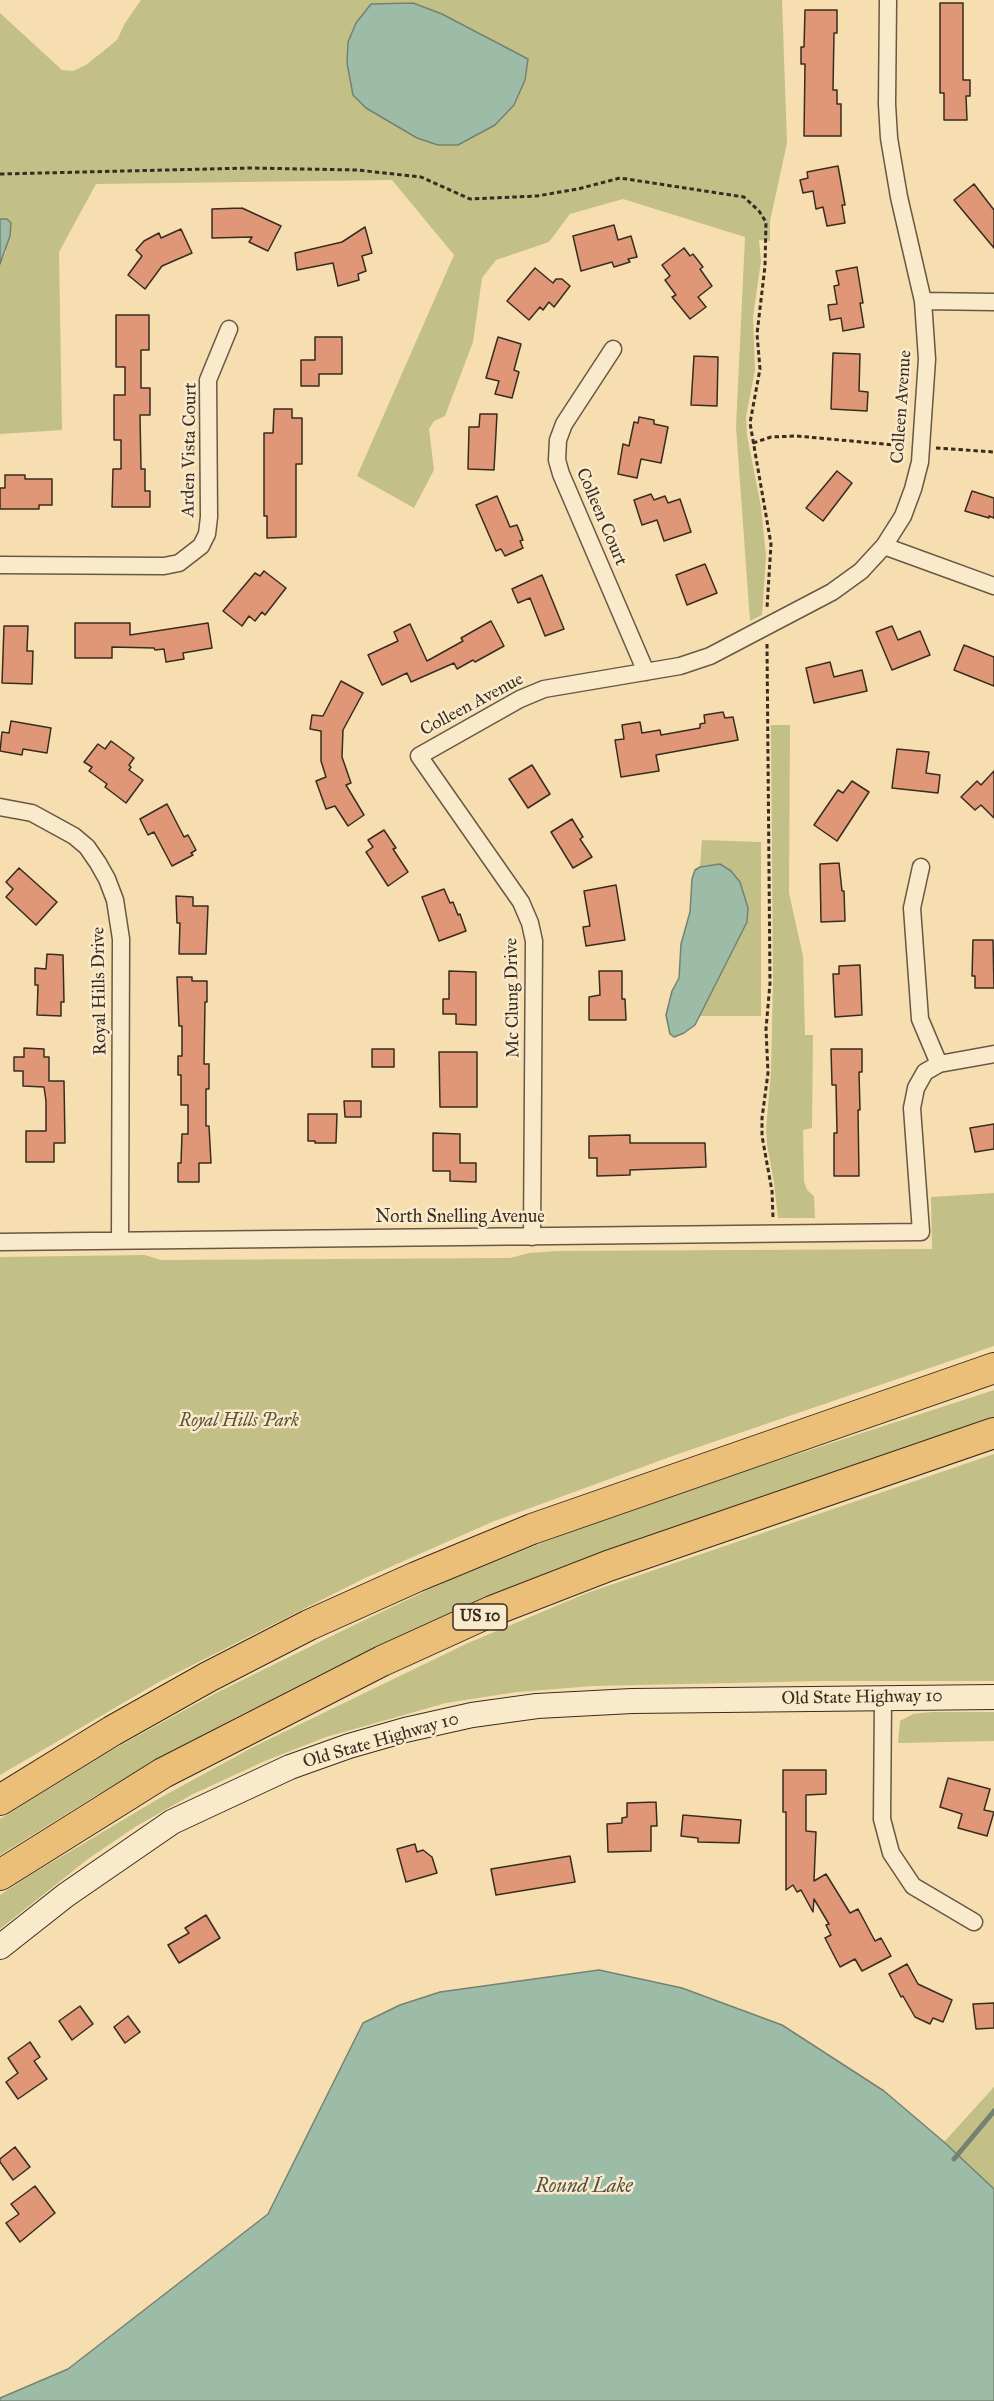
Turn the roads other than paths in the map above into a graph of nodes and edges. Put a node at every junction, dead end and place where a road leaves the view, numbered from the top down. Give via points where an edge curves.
1 (888, 0) edge
2 (923, 301) junction
3 (994, 302) edge
4 (230, 329) dead end
5 (613, 349) dead end
6 (884, 546) junction
7 (0, 565) edge
8 (994, 586) edge
9 (646, 672) junction
10 (419, 756) joint
11 (0, 807) edge
12 (921, 867) dead end
13 (994, 1054) edge
14 (939, 1064) junction
15 (532, 1237) junction
16 (120, 1240) junction
17 (0, 1242) edge
18 (994, 1368) edge
19 (994, 1433) edge
20 (994, 1697) edge
21 (883, 1698) junction
22 (0, 1800) edge
23 (0, 1875) edge
24 (974, 1922) dead end
25 (0, 1947) edge

1 - 2 street, Colleen Avenue via 890,146
2 - 3 street
2 - 6 street, Colleen Avenue via 927,359 920,462 903,516
4 - 7 street, Arden Vista Court via 208,380 209,517 201,546 179,562 164,566
5 - 9 street, Colleen Court via 564,424 557,460
6 - 8 street
6 - 9 street, Colleen Avenue via 861,571 832,592 766,627 710,656
9 - 10 street, Colleen Avenue via 544,690 520,699
10 - 15 street, Mc Clung Drive via 521,902 532,932
11 - 16 street, Royal Hills Drive via 32,813 74,836 98,863 115,900 121,939
12 - 14 street via 912,908 920,1018
13 - 14 street
14 - 15 street, North Snelling Avenue via 925,1072 916,1088 912,1108 921,1232
15 - 16 street, North Snelling Avenue
16 - 17 street, North Snelling Avenue
18 - 22 highway via 532,1529 416,1577 309,1625 208,1677
19 - 23 highway, US 10 via 608,1566 482,1616 382,1661 163,1773
20 - 21 street, Old State Highway 10
21 - 24 street via 882,1819 891,1852 914,1886
21 - 25 street, Old State Highway 10 via 537,1706 472,1715 394,1733 290,1767 172,1822 66,1894

